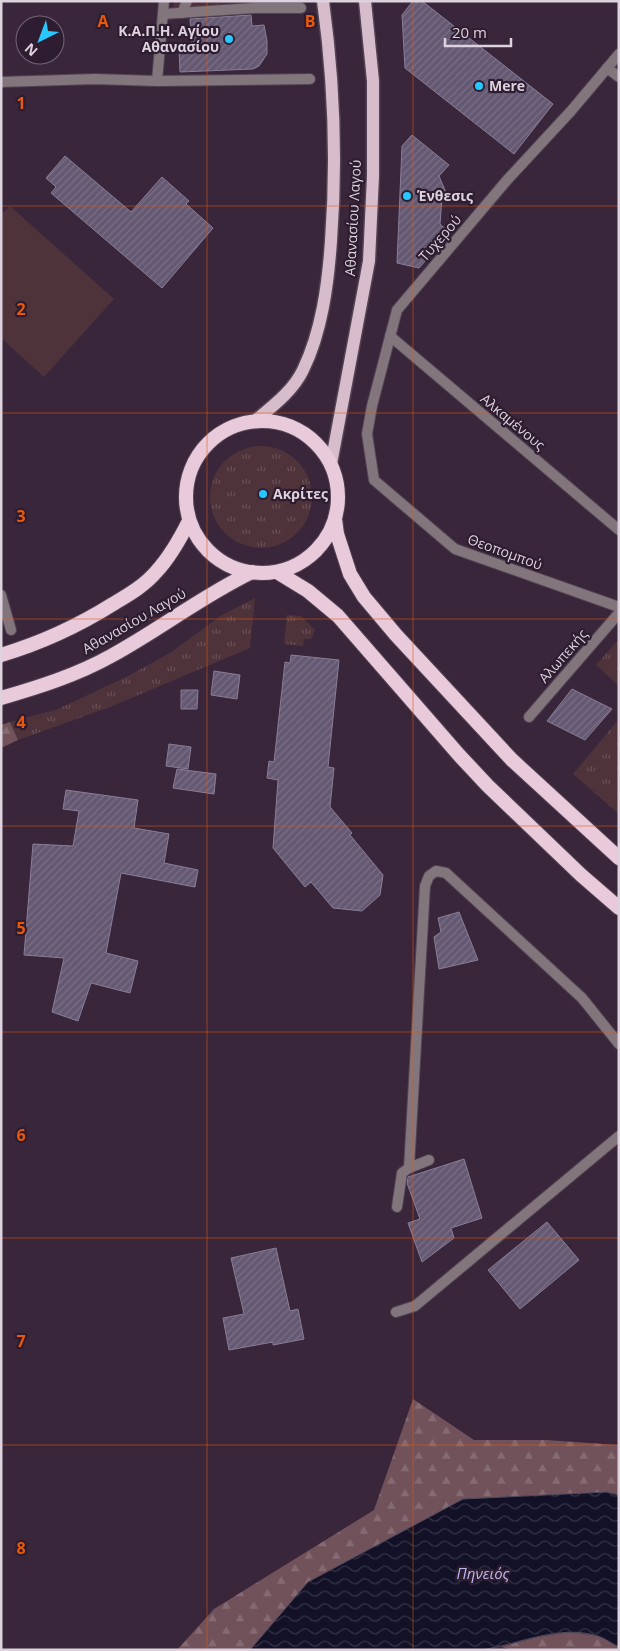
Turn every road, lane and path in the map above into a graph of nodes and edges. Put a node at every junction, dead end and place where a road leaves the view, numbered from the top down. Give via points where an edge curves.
1 (164, 1) edge
2 (187, 1) edge
3 (323, 1) edge
4 (365, 1) edge
5 (301, 8) dead end
6 (182, 13) junction
7 (163, 14) junction
8 (619, 54) edge
9 (608, 68) junction
10 (619, 77) edge
11 (310, 79) dead end
12 (157, 81) junction
13 (1, 82) edge
14 (390, 336) junction
15 (256, 420) junction
16 (331, 464) junction
17 (374, 480) joint
18 (335, 519) junction
19 (189, 520) junction
20 (619, 530) edge
21 (252, 572) junction
22 (277, 572) junction
23 (1, 595) edge
24 (619, 607) edge
25 (619, 613) edge
26 (11, 630) dead end
27 (7, 653) edge
28 (1, 698) edge
29 (529, 717) dead end
30 (619, 858) edge
31 (619, 908) edge
32 (619, 1044) edge
33 (619, 1136) edge
34 (429, 1160) dead end
35 (409, 1168) junction
36 (397, 1207) dead end
37 (396, 1312) dead end

1 - 7 street
2 - 6 street
3 - 15 main road, Αθανασίου Λαγού via 334,137 333,219 321,318 302,372 283,396
4 - 16 main road, Αθανασίου Λαγού via 373,81 369,261
5 - 6 street
6 - 7 street
7 - 12 street
8 - 9 street, Τυχερού
9 - 10 street
9 - 14 street, Τυχερού via 404,301 397,310
11 - 12 street
12 - 13 street
14 - 17 street, Τυχερού via 367,434
14 - 20 street, Αλκαμένους
15 - 16 highway via 288,425 302,432 315,441
15 - 19 highway via 224,430 198,453 186,486
16 - 18 highway via 338,492
17 - 24 street, Θεοπομπού via 455,549
18 - 22 highway via 315,552 293,567
18 - 30 highway via 350,574 364,597 512,760
19 - 21 highway via 195,535 215,558 228,566
19 - 27 highway, Αθανασίου Λαγού via 164,563 135,590 70,628 34,645
21 - 22 highway
21 - 28 highway, Αθανασίου Λαγού via 109,658
22 - 31 highway via 308,591 338,616 488,786
23 - 26 street
25 - 29 street, Αλωπεκής
32 - 35 street via 582,998 446,873 436,871 429,876 425,886
33 - 37 street via 415,1306
34 - 35 street
35 - 36 street via 402,1173

